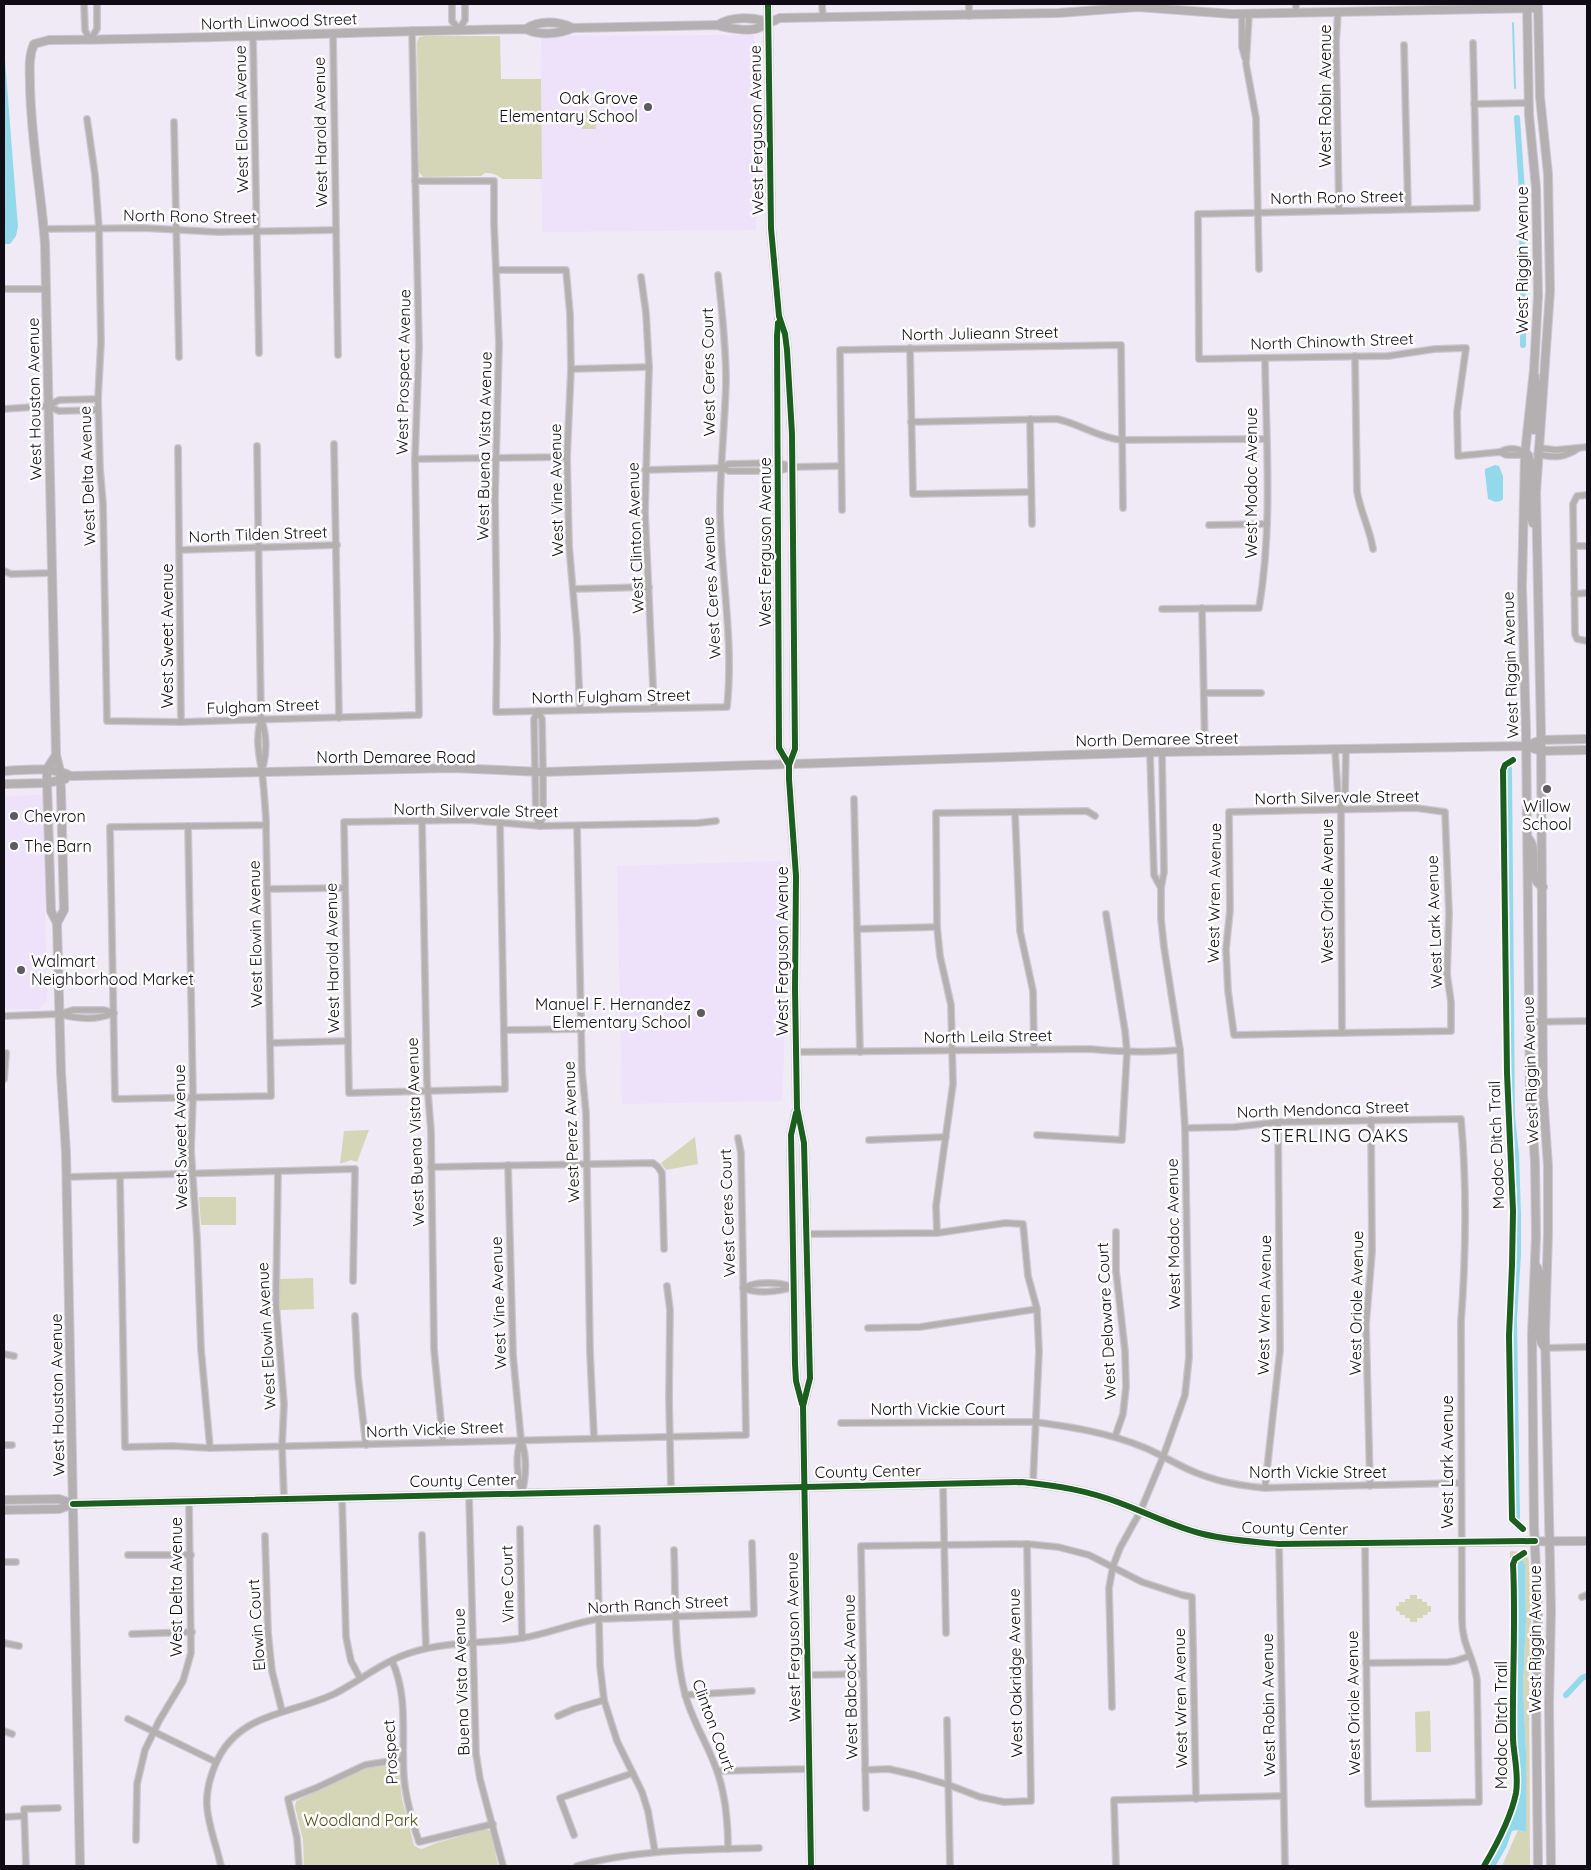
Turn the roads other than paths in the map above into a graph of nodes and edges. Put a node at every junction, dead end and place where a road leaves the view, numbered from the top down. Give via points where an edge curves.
1 (452, 4) edge
2 (465, 4) edge
3 (768, 4) edge
4 (822, 4) edge
5 (969, 4) edge
6 (1296, 4) edge
7 (1527, 6) edge
8 (1538, 6) edge
9 (84, 7) edge
10 (96, 7) edge
11 (1383, 7) edge
12 (1338, 12) junction
13 (1296, 13) junction
14 (1246, 14) junction
15 (969, 16) junction
16 (823, 18) junction
17 (768, 22) junction
18 (460, 29) junction
19 (412, 30) junction
20 (333, 33) junction
21 (253, 36) junction
22 (90, 40) junction
23 (1473, 43) dead end
24 (34, 44) joint
25 (1404, 45) dead end
26 (1529, 103) junction
27 (1474, 104) junction
28 (87, 119) dead end
29 (174, 122) dead end
30 (415, 182) junction
31 (1408, 209) junction
32 (1339, 210) junction
33 (1258, 212) junction
34 (99, 229) junction
35 (44, 230) junction
36 (176, 230) junction
37 (336, 230) junction
38 (256, 231) junction
39 (1258, 269) dead end
40 (496, 270) junction
41 (718, 275) dead end
42 (642, 277) dead end
43 (4, 289) edge
44 (46, 289) junction
45 (779, 316) junction
46 (910, 348) junction
47 (259, 353) dead end
48 (338, 355) dead end
49 (1355, 356) junction
50 (178, 357) dead end
51 (1265, 358) junction
52 (1199, 359) joint
53 (649, 367) junction
54 (571, 369) junction
55 (1534, 370) junction
56 (98, 399) junction
57 (48, 406) junction
58 (4, 409) edge
59 (98, 410) junction
60 (1030, 419) junction
61 (912, 422) junction
62 (1266, 439) junction
63 (1122, 440) junction
64 (334, 444) dead end
65 (257, 446) dead end
66 (1587, 447) edge
67 (178, 448) dead end
68 (1579, 448) junction
69 (1562, 449) junction
70 (1537, 451) junction
71 (1525, 454) junction
72 (1564, 456) junction
73 (568, 457) junction
74 (495, 458) junction
75 (415, 459) junction
76 (841, 466) junction
77 (778, 467) junction
78 (792, 467) junction
79 (722, 468) junction
80 (645, 470) junction
81 (1031, 492) junction
82 (1587, 495) edge
83 (1124, 508) dead end
84 (842, 510) dead end
85 (1032, 524) dead end
86 (1267, 524) junction
87 (1210, 525) dead end
88 (1536, 531) junction
89 (337, 546) junction
90 (1574, 546) junction
91 (1587, 546) edge
92 (258, 547) junction
93 (1373, 549) dead end
94 (180, 550) junction
95 (4, 571) edge
96 (51, 573) junction
97 (649, 587) junction
98 (573, 590) junction
99 (1574, 594) junction
100 (1587, 594) edge
101 (1202, 608) junction
102 (1162, 609) dead end
103 (1587, 641) edge
104 (1204, 693) junction
105 (1261, 693) dead end
106 (727, 707) joint
107 (654, 708) junction
108 (580, 710) junction
109 (538, 711) junction
110 (496, 712) joint
111 (419, 714) joint
112 (339, 718) junction
113 (261, 719) junction
114 (107, 722) joint
115 (181, 722) junction
116 (1541, 740) junction
117 (1587, 740) edge
118 (1526, 746) junction
119 (1335, 749) junction
120 (1346, 749) junction
121 (1587, 750) edge
122 (1541, 751) junction
123 (1162, 752) junction
124 (1205, 752) junction
125 (1150, 753) junction
126 (56, 756) junction
127 (789, 765) junction
128 (47, 769) junction
129 (4, 771) edge
130 (60, 771) junction
131 (262, 772) junction
132 (539, 772) junction
133 (71, 776) junction
134 (61, 780) junction
135 (47, 782) junction
136 (4, 784) edge
137 (854, 799) dead end
138 (1340, 810) junction
139 (1016, 812) junction
140 (1229, 812) joint
141 (1445, 812) joint
142 (1095, 816) dead end
143 (422, 820) junction
144 (716, 821) dead end
145 (344, 822) joint
146 (500, 823) junction
147 (266, 825) junction
148 (188, 826) junction
149 (540, 826) junction
150 (577, 826) junction
151 (1527, 832) junction
152 (1543, 887) junction
153 (344, 888) junction
154 (1161, 888) junction
155 (268, 889) junction
156 (1106, 914) dead end
157 (57, 923) junction
158 (937, 927) junction
159 (856, 928) junction
160 (114, 1013) junction
161 (60, 1014) junction
162 (4, 1016) edge
163 (1587, 1021) edge
164 (1529, 1022) junction
165 (1542, 1022) junction
166 (582, 1029) junction
167 (504, 1030) junction
168 (1342, 1033) junction
169 (348, 1041) junction
170 (270, 1043) junction
171 (1034, 1049) junction
172 (1180, 1050) junction
173 (953, 1051) junction
174 (796, 1052) junction
175 (860, 1052) junction
176 (1127, 1052) junction
177 (6, 1053) dead end
178 (4, 1080) edge
179 (428, 1091) junction
180 (194, 1097) junction
181 (797, 1108) junction
182 (1461, 1119) joint
183 (1371, 1120) junction
184 (1278, 1122) junction
185 (1185, 1128) junction
186 (1037, 1135) dead end
187 (738, 1138) dead end
188 (946, 1138) junction
189 (869, 1140) dead end
190 (508, 1165) junction
191 (587, 1166) junction
192 (431, 1168) junction
193 (278, 1172) junction
194 (192, 1174) junction
195 (120, 1176) junction
196 (67, 1177) junction
197 (1116, 1232) dead end
198 (937, 1233) junction
199 (807, 1234) junction
200 (664, 1250) dead end
201 (1535, 1262) junction
202 (354, 1282) dead end
203 (667, 1286) dead end
204 (793, 1287) junction
205 (743, 1288) junction
206 (1037, 1309) junction
207 (355, 1316) dead end
208 (868, 1328) dead end
209 (1587, 1347) edge
210 (1545, 1348) junction
211 (4, 1354) edge
212 (14, 1356) dead end
213 (803, 1406) junction
214 (1035, 1422) junction
215 (840, 1423) dead end
216 (669, 1436) junction
217 (1115, 1437) junction
218 (594, 1438) junction
219 (521, 1440) junction
220 (443, 1442) junction
221 (4, 1445) edge
222 (12, 1445) dead end
223 (366, 1445) junction
224 (282, 1446) junction
225 (210, 1448) junction
226 (1163, 1457) junction
227 (1032, 1483) junction
228 (1461, 1483) junction
229 (943, 1484) junction
230 (804, 1486) junction
231 (1370, 1486) junction
232 (1265, 1488) junction
233 (670, 1489) junction
234 (522, 1493) junction
235 (468, 1494) junction
236 (342, 1497) junction
237 (284, 1499) junction
238 (4, 1500) edge
239 (189, 1501) junction
240 (73, 1504) junction
241 (4, 1510) edge
242 (1140, 1512) junction
243 (597, 1528) dead end
244 (520, 1529) dead end
245 (422, 1535) dead end
246 (265, 1536) dead end
247 (1535, 1541) junction
248 (1548, 1541) junction
249 (1587, 1541) edge
250 (1365, 1542) junction
251 (1461, 1542) junction
252 (752, 1544) dead end
253 (1027, 1544) junction
254 (1279, 1544) junction
255 (944, 1545) junction
256 (674, 1550) dead end
257 (128, 1555) dead end
258 (191, 1555) junction
259 (4, 1562) edge
260 (16, 1562) dead end
261 (1113, 1566) junction
262 (677, 1616) junction
263 (599, 1619) junction
264 (192, 1632) junction
265 (946, 1633) dead end
266 (132, 1634) dead end
267 (522, 1638) junction
268 (473, 1642) junction
269 (4, 1643) edge
270 (19, 1646) dead end
271 (426, 1648) junction
272 (1470, 1656) junction
273 (392, 1661) junction
274 (1366, 1663) junction
275 (864, 1674) junction
276 (808, 1675) junction
277 (360, 1678) junction
278 (752, 1692) dead end
279 (685, 1695) junction
280 (604, 1700) junction
281 (1112, 1707) dead end
282 (282, 1711) junction
283 (558, 1716) dead end
284 (128, 1719) dead end
285 (947, 1720) dead end
286 (4, 1731) edge
287 (153, 1732) junction
288 (12, 1734) dead end
289 (403, 1759) junction
290 (216, 1762) junction
291 (809, 1769) junction
292 (865, 1770) junction
293 (718, 1771) junction
294 (633, 1773) junction
295 (949, 1785) junction
296 (1284, 1796) junction
297 (1196, 1799) junction
298 (1368, 1804) joint
299 (58, 1808) dead end
300 (866, 1808) dead end
301 (24, 1816) junction
302 (4, 1817) edge
303 (493, 1824) junction
304 (574, 1835) dead end
305 (136, 1840) dead end
306 (759, 1848) dead end
307 (728, 1849) junction
308 (655, 1852) junction
309 (26, 1866) edge
310 (80, 1866) edge
311 (221, 1866) edge
312 (299, 1866) edge
313 (503, 1866) edge
314 (576, 1866) edge
315 (812, 1866) edge
316 (950, 1866) edge
317 (1116, 1866) edge
318 (1285, 1866) edge
319 (1538, 1866) edge
320 (1551, 1866) edge

1 - 18 street via 452,21
2 - 18 street via 465,20
3 - 17 main road, West Ferguson Avenue
4 - 16 street
5 - 15 street
6 - 13 street
7 - 8 main road, North Linwood Street
7 - 11 main road, North Linwood Street
7 - 26 main road, West Riggin Avenue
8 - 70 main road, West Riggin Avenue via 1540,97 1548,174 1550,291
9 - 10 street
9 - 22 street via 84,30
10 - 22 street via 97,29
11 - 12 main road, North Linwood Street
12 - 13 main road, North Linwood Street
12 - 32 street, West Robin Avenue
13 - 14 main road, North Linwood Street
14 - 15 main road, North Linwood Street via 1138,7
14 - 33 street via 1242,47 1256,112
15 - 16 main road, North Linwood Street
16 - 17 main road, North Linwood Street via 780,18
17 - 18 main road, North Linwood Street via 756,18 725,20 718,25 573,28 563,32 534,33 526,28
17 - 45 main road, West Ferguson Avenue via 770,209
18 - 19 main road, North Linwood Street
19 - 20 main road, North Linwood Street
19 - 30 street, West Prospect Avenue
20 - 21 main road, North Linwood Street
20 - 37 street, West Harold Avenue
21 - 22 main road, North Linwood Street
21 - 38 street, West Elowin Avenue
22 - 24 main road, North Linwood Street via 50,40
23 - 27 street
24 - 35 main road, West Houston Avenue via 30,56 32,127
25 - 31 street
26 - 27 street
26 - 55 main road, West Riggin Avenue via 1536,192 1538,296
27 - 31 street, North Rono Street via 1477,208
28 - 34 street, West Delta Avenue
29 - 36 street
30 - 40 street, West Buena Vista Avenue via 494,181
30 - 75 street, West Prospect Avenue via 419,361
31 - 32 street, North Rono Street
32 - 33 street, North Rono Street
33 - 39 street
33 - 52 street, North Rono Street via 1198,214
34 - 35 street, North Rono Street
34 - 36 street, North Rono Street
34 - 56 street, West Delta Avenue via 101,342
35 - 44 main road, West Houston Avenue
36 - 38 street, North Rono Street
36 - 50 street
37 - 38 street, North Rono Street
37 - 48 street, West Harold Avenue
38 - 47 street, West Elowin Avenue
40 - 54 street, West Vine Avenue via 566,270
40 - 74 street, West Buena Vista Avenue via 499,344
41 - 79 street, West Ceres Court via 724,321 726,381
42 - 53 street, West Clinton Avenue
43 - 44 street
44 - 57 main road, West Houston Avenue
45 - 77 main road, West Ferguson Avenue
45 - 78 main road, West Ferguson Avenue via 785,334 790,378
46 - 61 street
46 - 63 street, North Julieann Street via 1121,345
46 - 76 street, North Julieann Street via 840,350
49 - 51 street, North Chinowth Street
49 - 71 street, North Chinowth Street via 1394,356 1434,349 1466,348 1458,406 1458,456 1500,452 1506,448 1519,449
49 - 93 street via 1357,491
51 - 52 street, North Chinowth Street
51 - 62 street, West Modoc Avenue
53 - 54 street
53 - 80 street, West Clinton Avenue
54 - 73 street, West Vine Avenue
55 - 70 main road via 1537,387 1534,448
55 - 71 main road, West Riggin Avenue
56 - 57 street via 59,400
56 - 59 street, West Delta Avenue
57 - 58 street
57 - 59 street via 60,411
57 - 96 main road, West Houston Avenue
59 - 114 street, West Delta Avenue
60 - 61 street
60 - 63 street via 1067,421 1101,436
60 - 81 street
61 - 81 street via 913,494
62 - 63 street
62 - 86 street, West Modoc Avenue
63 - 83 street
64 - 89 street
65 - 92 street, West Elowin Avenue
66 - 68 street
67 - 94 street, West Sweet Avenue
68 - 69 street
68 - 72 street
69 - 70 street
69 - 72 street
70 - 72 street via 1548,457
70 - 88 main road, West Riggin Avenue
71 - 88 main road via 1530,461 1530,515
71 - 118 main road, West Riggin Avenue via 1522,587
73 - 74 street
73 - 98 street, West Vine Avenue
74 - 75 street
74 - 110 street, West Buena Vista Avenue
75 - 111 street, West Prospect Avenue
76 - 78 street
76 - 84 street
77 - 78 street
77 - 79 street via 728,464
77 - 127 main road, West Ferguson Avenue via 779,748
78 - 127 main road, West Ferguson Avenue via 795,749
79 - 80 street
79 - 106 street, West Ceres Avenue via 720,510 728,622
80 - 97 street, West Clinton Avenue
81 - 85 street
82 - 90 street via 1575,497 1573,504
86 - 87 street
86 - 101 street, West Modoc Avenue via 1259,608
88 - 116 main road, West Riggin Avenue
89 - 92 street, North Tilden Street
89 - 112 street
90 - 91 street
90 - 99 street
92 - 94 street, North Tilden Street
92 - 113 street, West Elowin Avenue
94 - 115 street, West Sweet Avenue
95 - 96 street via 11,574
96 - 126 main road, West Houston Avenue
97 - 98 street
97 - 107 street, West Clinton Avenue
98 - 108 street, West Vine Avenue
99 - 100 street
99 - 103 street via 1575,634 1577,639
101 - 102 street
101 - 104 street
104 - 105 street
104 - 124 street
106 - 107 street, North Fulgham Street
107 - 108 street, North Fulgham Street
108 - 109 street, North Fulgham Street
109 - 110 street, North Fulgham Street
109 - 132 street via 534,719
111 - 112 street, Fulgham Street
112 - 113 street, Fulgham Street
113 - 115 street, Fulgham Street
113 - 131 street, West Elowin Avenue via 258,758
114 - 115 street, Fulgham Street
116 - 117 main road, North Demaree Street
116 - 118 main road, North Demaree Street
116 - 122 main road, West Riggin Avenue
118 - 120 main road, North Demaree Street
118 - 122 main road, North Demaree Street
118 - 151 main road, West Riggin Avenue
119 - 120 main road, North Demaree Street
119 - 124 main road, North Demaree Street
119 - 138 street, West Oriole Avenue
120 - 138 street, West Oriole Avenue via 1345,795
121 - 122 main road, North Demaree Street
122 - 152 main road, West Riggin Avenue
123 - 124 main road, North Demaree Street
123 - 125 main road, North Demaree Street
123 - 154 street, West Modoc Avenue via 1164,872
125 - 127 main road, North Demaree Street
125 - 154 street, West Modoc Avenue via 1154,875
126 - 128 main road
126 - 130 main road, West Houston Avenue
127 - 132 main road, North Demaree Road
127 - 174 main road, West Ferguson Avenue via 797,907
128 - 129 main road, North Demaree Road
128 - 130 main road, North Demaree Road
128 - 135 main road, West Houston Avenue
130 - 133 main road, North Demaree Road
130 - 134 main road, West Houston Avenue
131 - 132 main road, North Demaree Road via 452,768
131 - 133 main road, North Demaree Road
131 - 147 street, West Elowin Avenue
132 - 149 street via 536,816
133 - 134 main road
134 - 135 main road
134 - 157 main road, West Houston Avenue via 64,910
135 - 136 main road
135 - 157 main road, West Houston Avenue via 50,910
137 - 159 street
138 - 140 street, North Silvervale Street
138 - 141 street, North Silvervale Street via 1416,808
138 - 168 street, West Oriole Avenue
139 - 142 street via 1087,811
139 - 158 street via 936,813
139 - 171 street via 1020,931 1034,991
140 - 168 street, West Wren Avenue via 1230,910 1226,949 1234,1035
141 - 168 street, West Lark Avenue via 1451,1031
143 - 145 street, North Silvervale Street
143 - 146 street, North Silvervale Street
143 - 179 street, West Buena Vista Avenue
144 - 150 street, North Silvervale Street
145 - 153 street, West Harold Avenue
146 - 149 street, North Silvervale Street
146 - 167 street
147 - 148 street
147 - 155 street, West Elowin Avenue
148 - 160 street via 110,827
148 - 180 street, West Sweet Avenue
149 - 150 street, North Silvervale Street
150 - 166 street, West Perez Avenue
151 - 152 main road via 1533,849 1534,878
151 - 164 main road, West Riggin Avenue
152 - 165 main road, West Riggin Avenue
153 - 155 street
153 - 169 street, West Harold Avenue
154 - 172 street, West Modoc Avenue via 1164,947
155 - 170 street, West Elowin Avenue
156 - 176 street
157 - 161 main road, West Houston Avenue
158 - 159 street
158 - 173 street via 951,1005
159 - 175 street
160 - 161 street via 73,1010
160 - 180 street via 115,1099
161 - 162 street
161 - 196 main road, West Houston Avenue
163 - 165 street
164 - 165 street
164 - 201 main road, West Riggin Avenue
165 - 210 main road, West Riggin Avenue via 1548,1233
166 - 167 street
166 - 191 street, West Perez Avenue
167 - 179 street via 505,1089
169 - 170 street
169 - 179 street, West Harold Avenue via 349,1093
170 - 180 street, West Elowin Avenue via 271,1096
171 - 173 street, North Leila Street
171 - 176 street, North Leila Street
172 - 176 street, North Leila Street
172 - 185 street, West Modoc Avenue
173 - 175 street, North Leila Street
173 - 188 street via 953,1084
174 - 175 street, North Leila Street
174 - 181 main road, West Ferguson Avenue
176 - 186 street via 1122,1140
177 - 178 street
179 - 192 street, West Buena Vista Avenue
180 - 194 street, West Sweet Avenue
181 - 199 main road, West Ferguson Avenue via 804,1144
181 - 204 main road, West Ferguson Avenue via 791,1136
182 - 183 street, North Mendonca Street
182 - 228 street, West Lark Avenue via 1464,1147
183 - 184 street, North Mendonca Street
183 - 231 street, West Oriole Avenue via 1372,1252 1366,1324
184 - 185 street, North Mendonca Street
184 - 232 street, West Wren Avenue via 1280,1350
185 - 226 street, West Modoc Avenue via 1189,1357 1185,1395
187 - 205 street, West Ceres Court
188 - 189 street
188 - 198 street via 936,1206
190 - 191 street
190 - 192 street
190 - 219 street, West Vine Avenue via 513,1355
191 - 200 street via 649,1163 658,1166 662,1173
191 - 218 street, West Perez Avenue
192 - 220 street, West Buena Vista Avenue via 434,1349
193 - 194 street
193 - 202 street via 355,1169
193 - 224 street, West Elowin Avenue via 276,1288 284,1404
194 - 195 street
194 - 225 street, West Sweet Avenue
195 - 196 street
195 - 225 street, North Vickie Street via 125,1447
196 - 240 main road, West Houston Avenue
197 - 217 street, West Delaware Court via 1116,1271 1126,1387 1123,1414
198 - 199 street
198 - 206 street via 997,1224 1024,1224 1028,1276
199 - 213 main road, West Ferguson Avenue via 810,1378
201 - 210 main road via 1541,1278 1539,1338
201 - 247 main road, West Riggin Avenue via 1532,1329
203 - 216 street via 670,1310
204 - 205 street via 751,1284
204 - 213 main road, West Ferguson Avenue via 796,1381
205 - 216 street, North Vickie Street via 746,1435
206 - 208 street via 920,1327
206 - 214 street via 1040,1351
207 - 223 street
209 - 210 street
210 - 248 main road, West Riggin Avenue
211 - 212 street
213 - 230 main road, West Ferguson Avenue
214 - 215 street, North Vickie Court
214 - 217 street, North Vickie Street
214 - 227 street
216 - 218 street, North Vickie Street
216 - 233 street
217 - 226 street, North Vickie Street
218 - 219 street, North Vickie Street
219 - 220 street, North Vickie Street
219 - 234 street, West Vine Avenue via 518,1448
220 - 223 street, North Vickie Street
221 - 222 street
223 - 224 street, North Vickie Street
224 - 225 street, North Vickie Street
224 - 237 street, West Elowin Avenue
226 - 232 street, North Vickie Street via 1200,1475 1233,1485
226 - 242 street, West Modoc Avenue
227 - 229 main road, County Center
227 - 242 main road, County Center via 1067,1486
228 - 231 street, North Vickie Street
228 - 251 street, West Lark Avenue
229 - 230 main road, County Center
229 - 255 street
230 - 233 main road, County Center
230 - 276 main road, West Ferguson Avenue
231 - 232 street, North Vickie Street
233 - 234 main road, County Center
234 - 235 main road, County Center
235 - 236 main road, County Center
235 - 268 street, Buena Vista Avenue
236 - 237 main road, County Center
236 - 277 street via 346,1637 350,1661
237 - 239 main road, County Center
238 - 240 main road, County Center via 59,1498
239 - 240 main road, County Center
239 - 258 street, West Delta Avenue
240 - 241 main road, County Center via 59,1509
240 - 310 main road, West Houston Avenue
242 - 254 main road, County Center via 1202,1534 1240,1542
242 - 261 street, West Modoc Avenue
243 - 263 street
244 - 267 street, Vine Court
245 - 271 street
246 - 282 street, Elowin Court via 270,1654
247 - 248 main road, County Center
247 - 251 main road, County Center
247 - 319 main road, West Riggin Avenue
248 - 249 main road, County Center
248 - 320 main road, West Riggin Avenue
250 - 251 main road, County Center
250 - 254 main road, County Center
250 - 274 street, West Oriole Avenue
251 - 272 street, West Lark Avenue via 1462,1630
252 - 262 street, North Ranch Street via 754,1614
253 - 255 street
253 - 261 street via 1058,1547 1089,1555
253 - 295 street, West Oakridge Avenue via 1031,1801 1004,1802 980,1798
254 - 296 street, West Robin Avenue
255 - 265 street
255 - 275 street, West Babcock Avenue via 862,1546
256 - 262 street, Clinton Court
257 - 258 street
258 - 264 street, West Delta Avenue
259 - 260 street
261 - 281 street, West Modoc Avenue via 1109,1588
261 - 297 street, West Wren Avenue via 1142,1582 1192,1597
262 - 263 street, North Ranch Street
262 - 279 street, Clinton Court
263 - 267 street, North Ranch Street
263 - 280 street
264 - 266 street
264 - 287 street, West Delta Avenue via 192,1653 187,1672
267 - 268 street, North Ranch Street
268 - 271 street, North Ranch Street
268 - 303 street, Buena Vista Avenue via 476,1754
269 - 270 street
271 - 273 street, North Ranch Street
272 - 274 street via 1455,1662
272 - 298 street, West Lark Avenue via 1477,1680 1479,1802
273 - 277 street, North Ranch Street
273 - 289 street, Prospect via 401,1691
274 - 298 street, West Oriole Avenue
275 - 276 street
275 - 292 street, West Babcock Avenue
276 - 291 main road, West Ferguson Avenue
277 - 282 street, North Ranch Street via 321,1699
278 - 279 street
279 - 293 street, Clinton Court
280 - 283 street
280 - 294 street via 617,1741
282 - 290 street, North Ranch Street via 255,1722 230,1741
284 - 287 street
285 - 295 street
286 - 288 street
287 - 290 street
287 - 305 street, West Delta Avenue via 139,1771
289 - 303 street, Prospect via 406,1794 419,1842
289 - 312 street via 365,1765 288,1799 297,1838
290 - 311 street via 208,1787 206,1810
291 - 293 street
291 - 315 main road, West Ferguson Avenue
292 - 295 street via 890,1769
292 - 300 street, West Babcock Avenue
293 - 307 street, Clinton Court via 726,1807
294 - 304 street via 560,1798
294 - 308 street via 648,1811
295 - 316 street
296 - 297 street
296 - 318 street, West Robin Avenue
297 - 317 street via 1114,1800
299 - 301 street via 24,1809
301 - 302 street
301 - 309 street
303 - 313 street, Buena Vista Avenue
306 - 307 street
307 - 308 street
308 - 314 street via 611,1857

